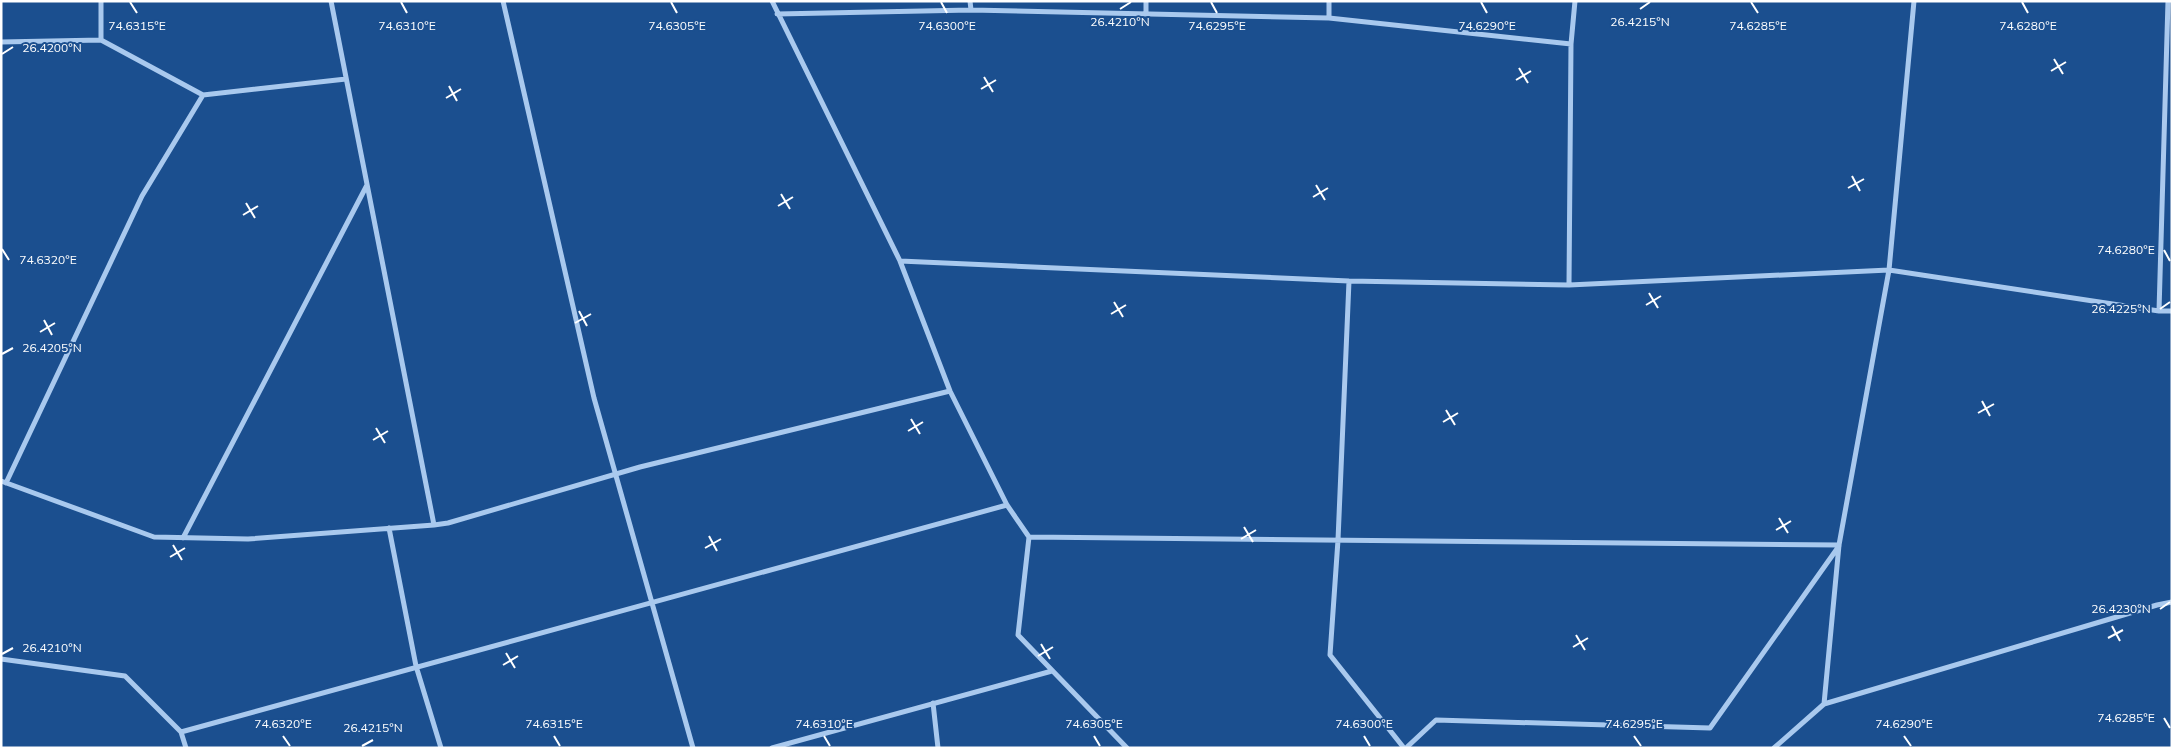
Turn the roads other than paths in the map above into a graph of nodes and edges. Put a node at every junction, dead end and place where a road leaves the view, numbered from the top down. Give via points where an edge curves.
1 (101, 1) edge
2 (331, 1) edge
3 (504, 1) edge
4 (772, 1) edge
5 (970, 1) edge
6 (1146, 1) edge
7 (1329, 1) edge
8 (1575, 1) edge
9 (1914, 1) edge
10 (2168, 1) edge
11 (971, 10) junction
12 (777, 14) junction
13 (1146, 14) junction
14 (1329, 18) junction
15 (101, 40) junction
16 (1, 42) edge
17 (1572, 44) junction
18 (346, 79) junction
19 (203, 95) junction
20 (367, 185) junction
21 (900, 261) junction
22 (1889, 270) junction
23 (1350, 281) junction
24 (1569, 285) junction
25 (2159, 311) junction
26 (2172, 311) edge
27 (950, 391) junction
28 (615, 475) junction
29 (3, 482) edge
30 (1007, 505) junction
31 (434, 525) junction
32 (389, 528) junction
33 (183, 538) junction
34 (1029, 538) junction
35 (1338, 540) junction
36 (1839, 545) junction
37 (651, 601) junction
38 (2172, 602) edge
39 (1, 659) edge
40 (416, 666) junction
41 (1052, 671) junction
42 (933, 703) junction
43 (1824, 704) junction
44 (181, 732) junction
45 (186, 748) edge
46 (441, 748) edge
47 (693, 748) edge
48 (772, 748) edge
49 (938, 748) edge
50 (1127, 748) edge
51 (1405, 748) edge
52 (1774, 748) edge

1 - 15 street
2 - 18 street
3 - 28 street via 594,398
4 - 12 street
5 - 11 street
6 - 13 street
7 - 14 street
8 - 17 street
9 - 22 street
10 - 25 street
11 - 12 street
11 - 13 street
12 - 21 street
13 - 14 street
14 - 17 street
15 - 16 street
15 - 19 street
17 - 24 street
18 - 19 street
18 - 20 street
19 - 29 street via 142,196
20 - 31 street
20 - 33 street
21 - 23 street
21 - 27 street
22 - 24 street
22 - 25 street
22 - 36 street
23 - 24 street
23 - 35 street
25 - 26 street
27 - 28 street
27 - 30 street
28 - 31 street
28 - 37 street
29 - 33 street via 154,537
30 - 34 street
30 - 37 street
31 - 32 street
32 - 33 street via 248,539
32 - 40 street
34 - 35 street
34 - 41 street via 1018,635
35 - 36 street
35 - 51 street via 1330,655
36 - 43 street
36 - 51 street via 1710,728 1436,720
37 - 40 street
37 - 47 street
38 - 43 street
39 - 44 street via 125,676
40 - 44 street
40 - 46 street
41 - 42 street
41 - 50 street
42 - 48 street
42 - 49 street
43 - 52 street
44 - 45 street

